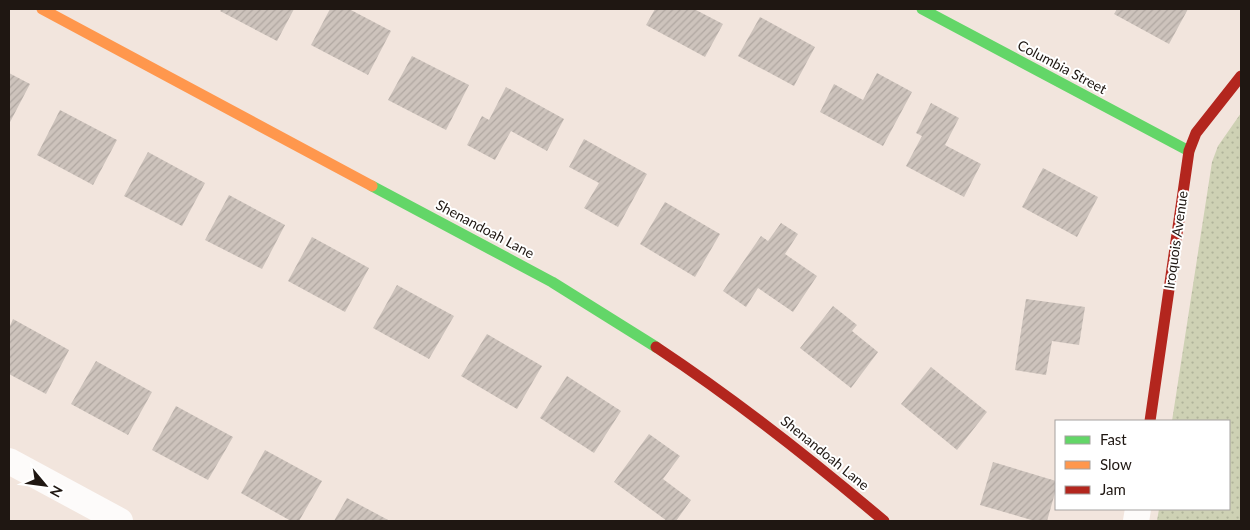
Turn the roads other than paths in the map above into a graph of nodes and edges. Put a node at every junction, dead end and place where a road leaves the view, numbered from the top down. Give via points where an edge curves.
1 (42, 9) edge
2 (922, 9) edge
3 (1241, 76) edge
4 (1189, 152) junction
5 (1150, 420) edge
6 (9, 461) edge
7 (120, 521) edge
8 (884, 521) edge

1 - 8 street, Shenandoah Lane via 552,282 611,317 743,406
2 - 4 street, Columbia Street
3 - 4 street, Iroquois Avenue via 1196,133
4 - 5 street, Iroquois Avenue
6 - 7 street

